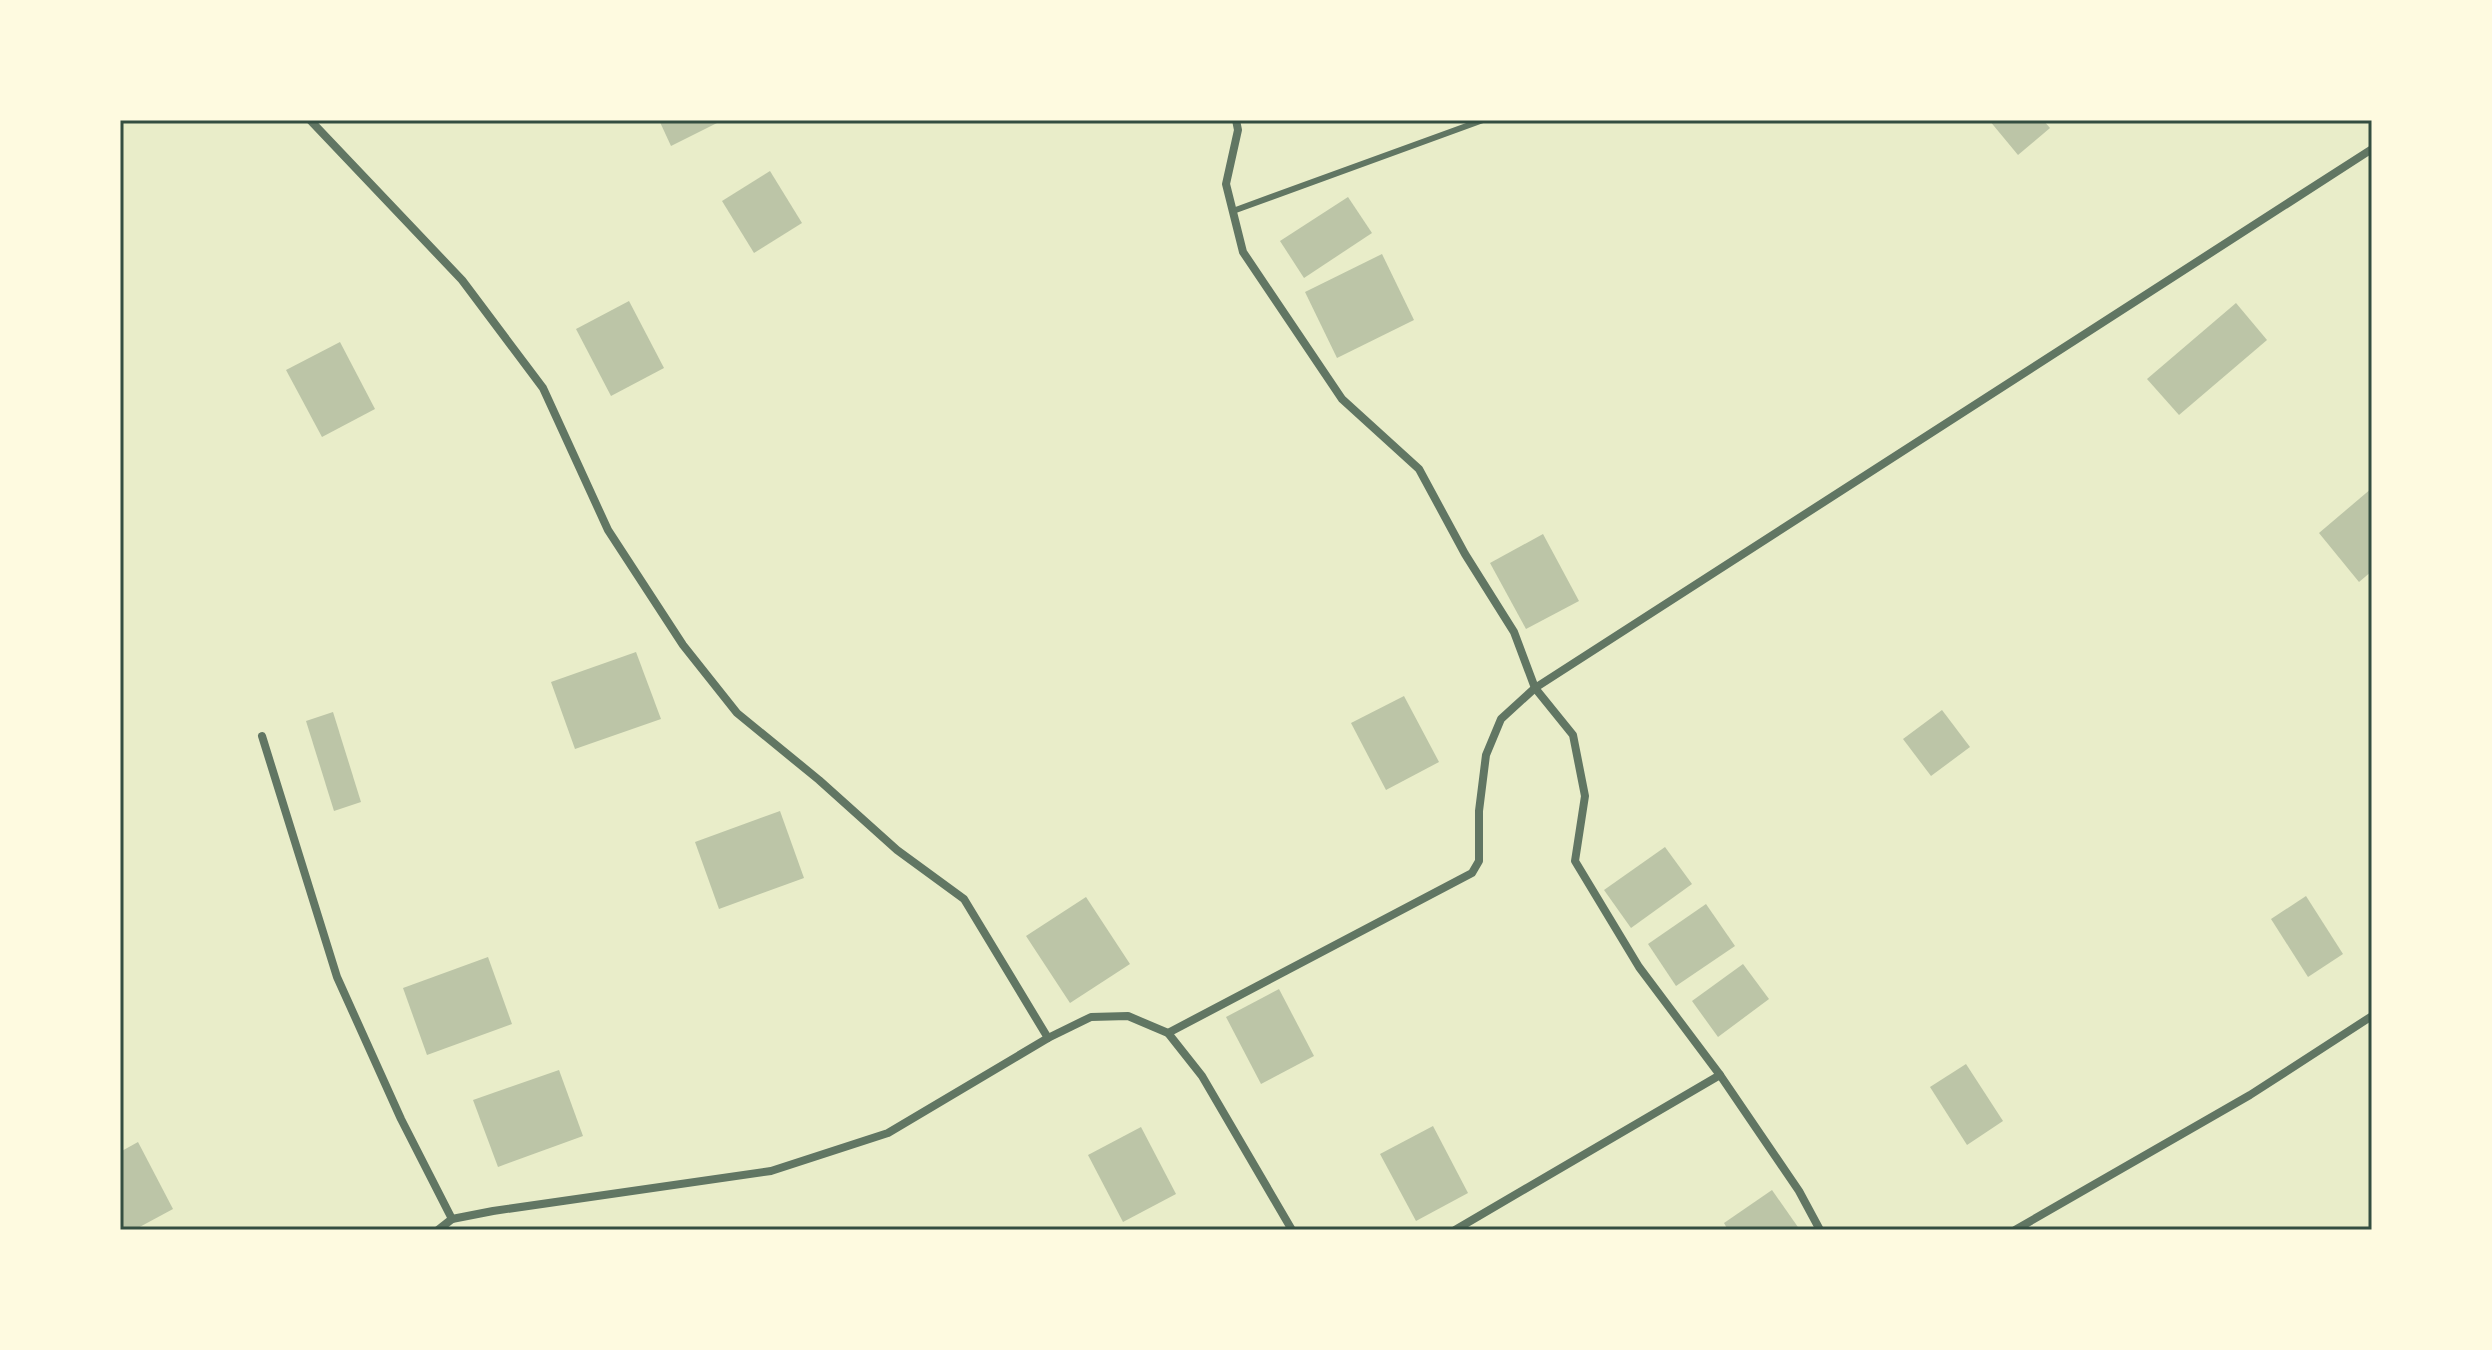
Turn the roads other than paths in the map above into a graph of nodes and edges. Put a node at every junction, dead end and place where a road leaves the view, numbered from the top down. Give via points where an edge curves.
1 (310, 120) edge
2 (1236, 120) edge
3 (1483, 120) edge
4 (2372, 149) edge
5 (1233, 211) junction
6 (1535, 688) junction
7 (262, 736) dead end
8 (2372, 1016) edge
9 (1168, 1033) junction
10 (1048, 1038) junction
11 (1720, 1075) junction
12 (452, 1219) junction
13 (438, 1230) edge
14 (1292, 1230) edge
15 (1455, 1230) edge
16 (1820, 1230) edge
17 (2015, 1230) edge

1 - 10 street via 462,280 543,388 608,530 683,645 728,702 897,850 964,899
2 - 5 street via 1226,184
3 - 5 lane
4 - 6 street
5 - 6 street via 1243,252 1342,399 1419,469 1514,632
6 - 9 street via 1501,719 1486,755 1479,861 1472,873
6 - 11 street via 1573,735 1585,796 1575,861 1639,967
7 - 12 street via 337,977
8 - 17 street via 2250,1095
9 - 10 street via 1128,1016 1091,1017
9 - 14 street via 1202,1076
10 - 12 street via 888,1133 771,1171
11 - 15 street
11 - 16 street
12 - 13 street

